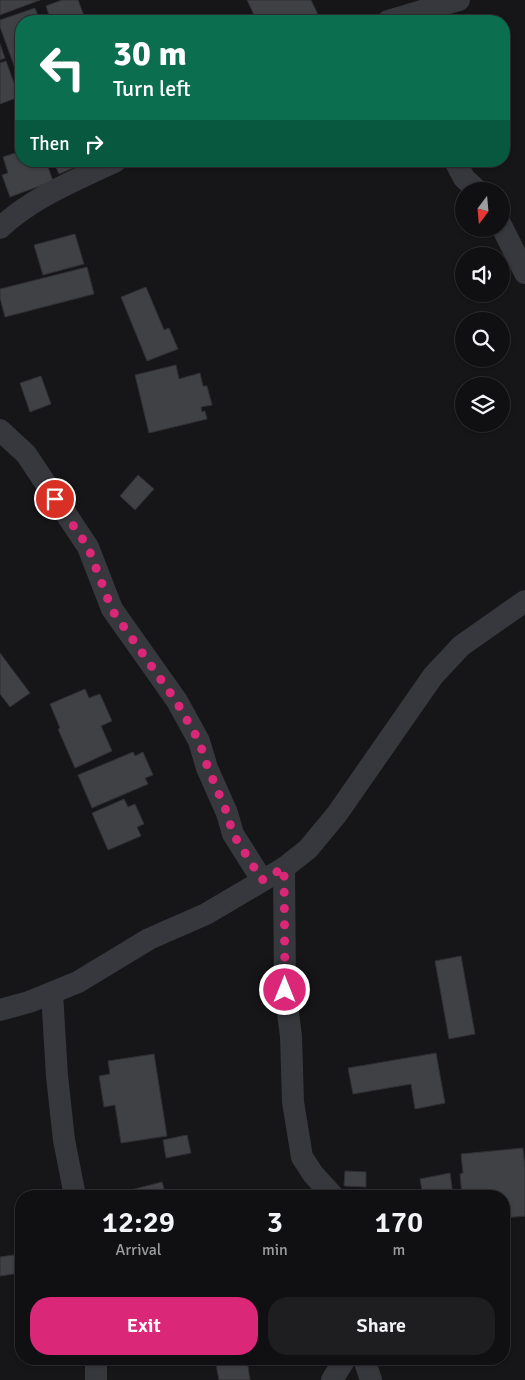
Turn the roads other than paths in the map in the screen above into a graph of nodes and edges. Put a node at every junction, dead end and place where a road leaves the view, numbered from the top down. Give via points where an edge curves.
1 (459, 0) edge
2 (413, 15) edge
3 (104, 167) edge
4 (458, 167) edge
5 (468, 182) edge
6 (0, 228) edge
7 (510, 236) edge
8 (519, 248) edge
9 (525, 273) edge
10 (0, 430) edge
11 (525, 602) edge
12 (284, 868) junction
13 (262, 880) junction
14 (52, 993) junction
15 (0, 1010) edge
16 (74, 1190) edge
17 (328, 1190) edge
18 (96, 1365) edge
19 (341, 1365) edge
20 (366, 1365) edge
21 (96, 1380) edge
22 (332, 1380) edge
23 (371, 1380) edge

1 - 2 street
3 - 6 street via 48,194
4 - 5 street
7 - 8 street
8 - 9 street
10 - 13 street via 26,454 88,547 112,610 176,701 199,741 233,834
11 - 12 street via 461,646 433,676 337,814 308,850
12 - 13 street
12 - 17 street via 285,990 291,1036 293,1102 302,1157
13 - 14 street via 206,914 149,939 78,982
14 - 15 street
14 - 16 street via 64,1140
18 - 21 street
19 - 22 street
20 - 23 street

